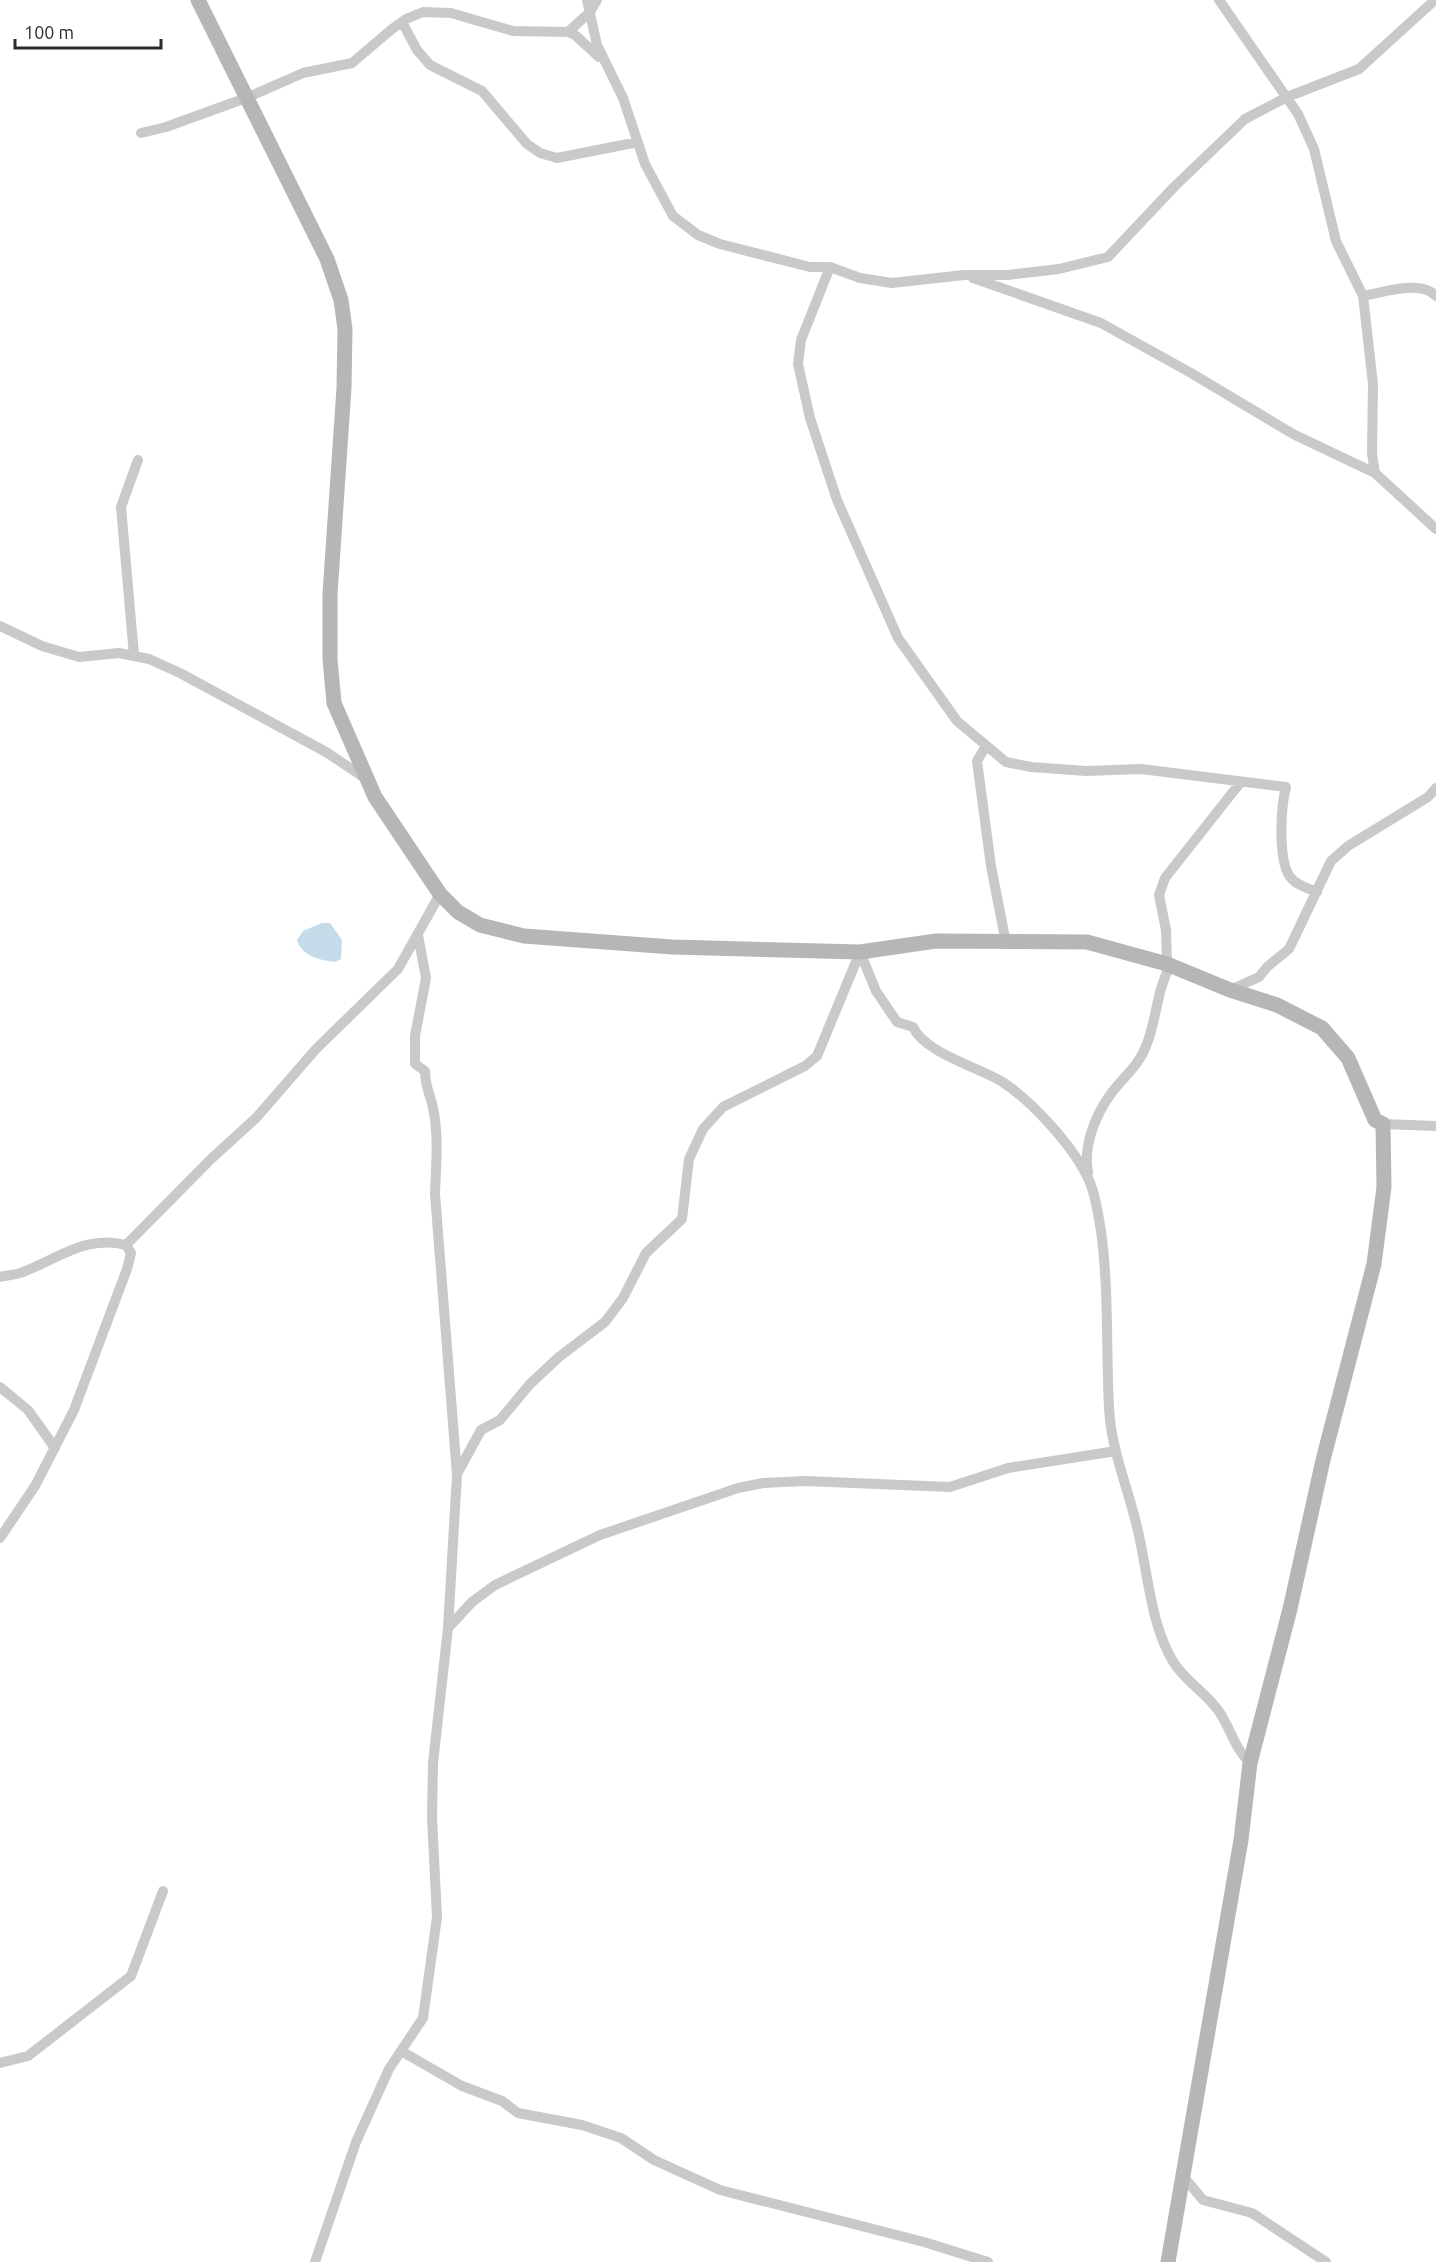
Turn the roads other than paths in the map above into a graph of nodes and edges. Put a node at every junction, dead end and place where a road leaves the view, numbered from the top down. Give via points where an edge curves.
1 (198, 0) edge
2 (587, 0) edge
3 (597, 0) edge
4 (1219, 0) edge
5 (1434, 0) edge
6 (590, 12) junction
7 (402, 22) junction
8 (568, 32) junction
9 (605, 63) junction
10 (1287, 97) junction
11 (246, 98) junction
12 (141, 133) dead end
13 (638, 142) junction
14 (830, 267) junction
15 (964, 275) junction
16 (1363, 296) junction
17 (1436, 296) edge
18 (138, 460) dead end
19 (1375, 473) junction
20 (1436, 529) edge
21 (0, 626) edge
22 (134, 655) junction
23 (986, 746) junction
24 (365, 778) junction
25 (1240, 783) junction
26 (1436, 788) edge
27 (1317, 892) junction
28 (440, 894) junction
29 (418, 935) junction
30 (1006, 943) junction
31 (860, 952) junction
32 (1168, 965) junction
33 (1230, 990) junction
34 (1383, 1124) junction
35 (1436, 1126) edge
36 (1089, 1179) junction
37 (126, 1245) junction
38 (0, 1277) edge
39 (0, 1387) edge
40 (55, 1448) junction
41 (1116, 1450) junction
42 (457, 1475) junction
43 (1, 1535) edge
44 (448, 1628) junction
45 (1250, 1763) junction
46 (163, 1891) dead end
47 (401, 2051) junction
48 (0, 2063) edge
49 (1183, 2176) junction
50 (315, 2262) edge
51 (988, 2262) edge
52 (1168, 2262) edge
53 (1326, 2262) edge

1 - 11 street
2 - 6 street
3 - 6 street
4 - 10 street
5 - 10 street via 1359,69
6 - 8 street
6 - 9 street via 593,33
7 - 8 street via 423,12 436,11 513,31
7 - 11 street via 343,68 303,73
7 - 13 street via 417,50 430,64 482,90 527,144 540,153 557,158
8 - 9 street
9 - 13 street via 623,98
10 - 15 street via 1245,119 1108,257 1059,269
10 - 16 street via 1314,149 1336,241
11 - 12 street
11 - 24 street via 327,259 341,300 345,329 344,388 330,583 330,659 334,703
13 - 14 street via 645,164 673,216 698,235 810,267
14 - 15 street via 860,278 892,283
14 - 23 street via 801,340 798,364 810,418 837,500 898,638 957,721
15 - 19 street via 1101,323 1293,434
16 - 17 street via 1414,288 1432,291
16 - 19 street via 1373,384
18 - 22 street via 121,507
19 - 20 street
21 - 22 street via 42,646 80,657
22 - 24 street via 180,674 326,752
23 - 25 street via 1006,762 1031,767 1141,769 1219,777
23 - 30 street via 977,761
24 - 28 street
25 - 27 street via 1286,787 1284,867 1292,880
25 - 32 street via 1165,878 1159,895
26 - 27 street via 1428,797 1348,846 1331,861
27 - 33 street via 1289,950 1259,977
28 - 29 street
28 - 31 street via 458,912 480,925 524,936 672,947
29 - 37 street via 398,969 316,1049 256,1118
29 - 42 street via 426,978 414,1036 415,1064 426,1071 425,1086 433,1108 437,1149 435,1194
30 - 31 street via 936,941
30 - 32 street via 1050,939 1087,942
31 - 36 street via 876,991 897,1022 913,1027 917,1035 946,1054 1016,1093 1068,1148
31 - 42 street via 817,1056 805,1066 723,1107 712,1117 689,1159 682,1219 646,1253 623,1298 605,1322 530,1384 500,1420 481,1430
32 - 33 street
32 - 36 street via 1146,1046 1095,1122 1085,1162
33 - 34 street via 1277,1005 1322,1028 1348,1058 1376,1120
34 - 35 street
34 - 45 street via 1384,1187 1374,1264
36 - 41 street via 1105,1260 1109,1411
37 - 38 street via 97,1242 50,1258 20,1274
37 - 40 street via 131,1253 127,1269 74,1410
39 - 40 street via 28,1410
40 - 43 street
41 - 44 street via 1008,1468 950,1487 805,1481 738,1488 600,1535 495,1585
41 - 45 street via 1158,1621 1174,1664 1220,1713 1237,1750
42 - 44 street
44 - 47 street via 433,1763 437,1917 423,2018
45 - 49 street via 1241,1840
46 - 48 street via 131,1976 28,2056
47 - 50 street via 356,2142
47 - 51 street via 462,2086 502,2101 518,2113 621,2138 654,2160 720,2190
49 - 52 street
49 - 53 street via 1203,2200 1252,2213

